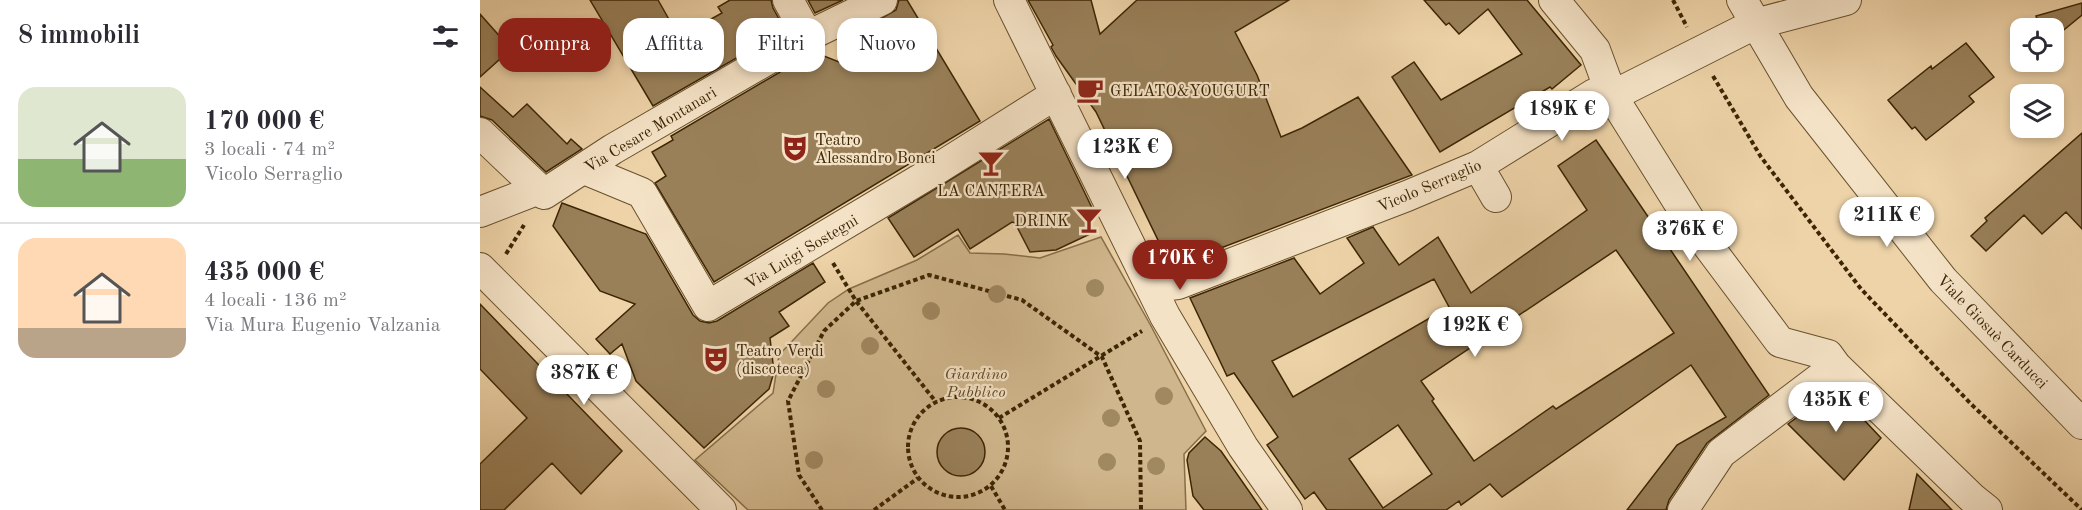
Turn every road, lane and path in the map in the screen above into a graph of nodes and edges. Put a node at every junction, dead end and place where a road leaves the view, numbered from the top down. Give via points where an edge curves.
1 (788, 0) edge
2 (882, 0) edge
3 (1009, 0) edge
4 (1554, 0) edge
5 (1846, 0) edge
6 (1749, 12) edge
7 (798, 18) edge
8 (825, 28) edge
9 (1699, 52) junction
10 (746, 72) edge
11 (1056, 94) junction
12 (1612, 96) junction
13 (480, 133) edge
14 (1478, 166) junction
15 (584, 169) junction
16 (542, 192) junction
17 (1496, 197) dead end
18 (480, 212) edge
19 (819, 241) junction
20 (485, 272) edge
21 (1151, 287) junction
22 (856, 301) junction
23 (1151, 326) dead end
24 (1102, 357) junction
25 (1836, 366) junction
26 (936, 402) junction
27 (999, 418) junction
28 (2082, 424) edge
29 (918, 478) junction
30 (991, 486) junction
31 (2080, 509) edge
32 (721, 510) edge
33 (822, 510) edge
34 (874, 510) edge
35 (1005, 510) edge
36 (1141, 510) edge
37 (1287, 510) edge
38 (1683, 510) edge
39 (1988, 510) edge

1 - 7 street
2 - 8 street, Via Cesare Montanari
3 - 11 street
4 - 12 street via 1595,50
5 - 6 street, Vicolo Serraglio
6 - 9 street, Vicolo Serraglio
6 - 28 street, Viale Giosuè Carducci via 1799,97 1943,280
9 - 12 street, Vicolo Serraglio
9 - 31 path via 1761,157 1861,289 1971,404
10 - 15 street, Via Cesare Montanari
11 - 19 street, Via Luigi Sostegni
11 - 21 street
12 - 14 street, Vicolo Serraglio via 1594,94
12 - 25 street via 1694,227 1780,342 1828,355
13 - 16 street
14 - 17 street
14 - 21 street, Vicolo Serraglio via 1178,284
15 - 16 street, Via Cesare Montanari
15 - 19 street, Via Luigi Sostegni via 642,194 708,306
16 - 18 street, Via Cesare Montanari
16 - 20 path
19 - 22 path
20 - 32 street
21 - 37 street via 1243,447
22 - 24 path via 928,275 1022,300
22 - 26 path
22 - 33 path via 824,331 788,401 800,475
23 - 24 path
24 - 27 path
24 - 36 path via 1140,441
25 - 38 street via 1721,453
25 - 39 street
26 - 27 path via 969,398
26 - 29 path via 922,412 909,434 908,451
27 - 30 path via 1008,450 1002,472
29 - 30 path via 931,489 958,498
29 - 34 path
30 - 35 path

